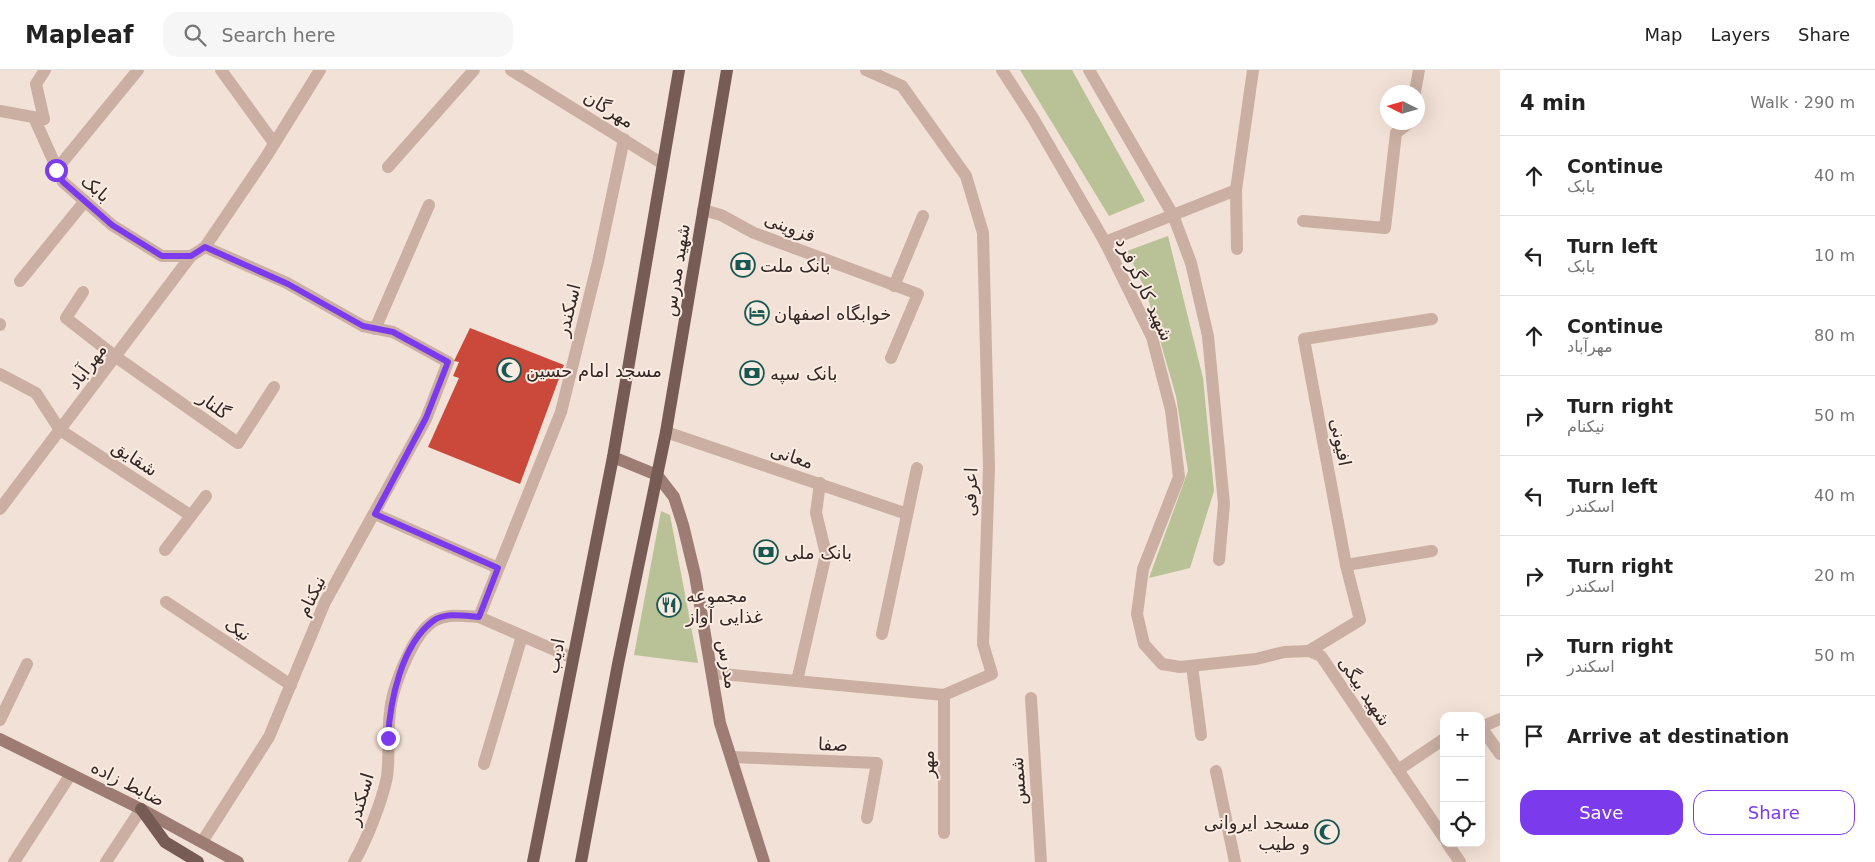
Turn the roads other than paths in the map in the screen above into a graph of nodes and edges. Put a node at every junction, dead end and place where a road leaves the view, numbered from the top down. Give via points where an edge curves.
1 (45, 70) edge
2 (138, 70) edge
3 (221, 70) edge
4 (320, 70) edge
5 (474, 70) edge
6 (511, 70) edge
7 (679, 70) edge
8 (727, 70) edge
9 (866, 70) edge
10 (1002, 70) edge
11 (1089, 70) edge
12 (1254, 70) edge
13 (1419, 70) edge
14 (1416, 85) edge
15 (0, 111) edge
16 (44, 119) junction
17 (1400, 130) edge
18 (624, 138) junction
19 (274, 143) junction
20 (663, 164) junction
21 (388, 167) dead end
22 (56, 170) junction
23 (1236, 190) junction
24 (85, 202) junction
25 (429, 205) dead end
26 (703, 210) junction
27 (1173, 215) junction
28 (923, 216) dead end
29 (1303, 221) dead end
30 (1105, 242) junction
31 (205, 247) junction
32 (1237, 249) dead end
33 (191, 256) junction
34 (20, 281) dead end
35 (894, 286) junction
36 (83, 292) dead end
37 (1432, 319) dead end
38 (375, 328) junction
39 (116, 357) junction
40 (891, 358) dead end
41 (0, 374) edge
42 (274, 388) dead end
43 (60, 430) junction
44 (666, 432) junction
45 (613, 458) junction
46 (917, 468) dead end
47 (657, 475) junction
48 (820, 483) junction
49 (206, 496) dead end
50 (1, 507) edge
51 (375, 514) junction
52 (907, 514) junction
53 (190, 515) junction
54 (165, 550) dead end
55 (1432, 551) dead end
56 (1219, 560) dead end
57 (1346, 564) junction
58 (498, 568) junction
59 (166, 602) dead end
60 (479, 617) junction
61 (882, 634) dead end
62 (522, 636) junction
63 (1309, 651) junction
64 (573, 658) junction
65 (27, 664) dead end
66 (1186, 667) junction
67 (712, 673) junction
68 (797, 681) junction
69 (291, 685) junction
70 (944, 695) junction
71 (1031, 698) dead end
72 (1500, 719) edge
73 (0, 720) edge
74 (1485, 725) edge
75 (1485, 733) edge
76 (1201, 735) dead end
77 (0, 739) edge
78 (1440, 742) edge
79 (1500, 754) edge
80 (731, 757) junction
81 (484, 764) dead end
82 (1398, 770) junction
83 (1216, 771) dead end
84 (71, 774) junction
85 (141, 809) junction
86 (867, 818) dead end
87 (1440, 832) edge
88 (944, 833) dead end
89 (202, 842) junction
90 (1450, 847) edge
91 (14, 862) edge
92 (106, 862) edge
93 (198, 862) edge
94 (238, 862) edge
95 (354, 862) edge
96 (533, 862) edge
97 (582, 862) edge
98 (764, 862) edge
99 (1041, 862) edge
100 (1234, 862) edge
101 (1460, 862) edge

1 - 16 street, بابک via 36,84
2 - 22 street
3 - 19 street
4 - 19 street, مهرآباد
5 - 21 street
6 - 18 street, مهرگان
7 - 20 main road, شهید مدرس
8 - 26 main road, شهید مدرس
9 - 70 street, اعرفی via 902,86 966,176 983,233 989,467 983,644 992,674
10 - 30 street, شهید کارگرفرد
11 - 27 street
12 - 23 street
13 - 14 street
15 - 16 street
16 - 22 street, بابک via 36,122
17 - 29 street via 1396,133 1384,228
18 - 20 street, مهرگان
18 - 58 street, اسکندر via 561,412
19 - 31 street, مهرآباد
20 - 45 main road, شهید مدرس
22 - 24 street, بابک via 63,182
23 - 27 street
23 - 32 street
24 - 33 street, بابک via 112,225 162,256
24 - 34 street
25 - 38 street
26 - 35 street, قزوینی via 721,215 754,233
26 - 44 main road, شهید مدرس
27 - 30 street
27 - 56 street via 1191,263 1208,336 1224,504
28 - 35 street
30 - 66 street, شهید کارگرفرد via 1152,337 1171,410 1179,476 1143,569 1137,614 1144,644 1162,664
31 - 33 street, مهرآباد
31 - 38 street via 288,284 363,326
33 - 39 street, مهرآباد
35 - 40 street, قزوینی via 918,294
36 - 39 street via 66,318
37 - 57 street, افیونی via 1304,339
38 - 51 street, نیکنام via 393,332 448,362 426,418
39 - 42 street, گلنار via 238,443
39 - 43 street, مهرآباد
41 - 43 street via 36,393
43 - 50 street, مهرآباد
43 - 53 street, شقایق
44 - 47 main road, شهید مدرس
44 - 48 street, معانی
45 - 47 main road
45 - 64 main road, ادیب
46 - 52 street
47 - 67 main road, مدرس via 674,497 683,525
47 - 97 main road
48 - 52 street, معانی
48 - 68 street via 816,513 826,554
49 - 53 street
51 - 58 street
51 - 69 street, نیکنام via 325,602
52 - 61 street
53 - 54 street
55 - 57 street
57 - 63 street, افیونی via 1360,620
58 - 60 street, اسکندر
59 - 69 street, نیک
60 - 62 street, اسکندر
60 - 95 street, اسکندر via 457,615 434,620 418,638 404,662 390,710 387,777 364,846
62 - 64 street, اسکندر
62 - 81 street
63 - 66 street
63 - 82 street, شهید بیگی via 1321,656
64 - 96 main road, ادیب
65 - 73 street
66 - 76 street
67 - 68 street, اعرفی
67 - 80 main road, مدرس via 720,723
68 - 70 street, اعرفی
69 - 89 street, نیکنام via 269,737
70 - 88 street, مهر
71 - 99 street, شمس
72 - 74 street
75 - 79 street
77 - 84 main road, ضابط زاده
78 - 82 street
80 - 86 street, صفا via 877,764
80 - 98 main road, مدرس
82 - 87 street, شهید بیگی
83 - 100 street
84 - 85 main road, ضابط زاده
84 - 91 street
85 - 89 main road, ضابط زاده
85 - 92 street
85 - 93 main road via 164,842
89 - 94 main road, ضابط زاده
90 - 101 street

